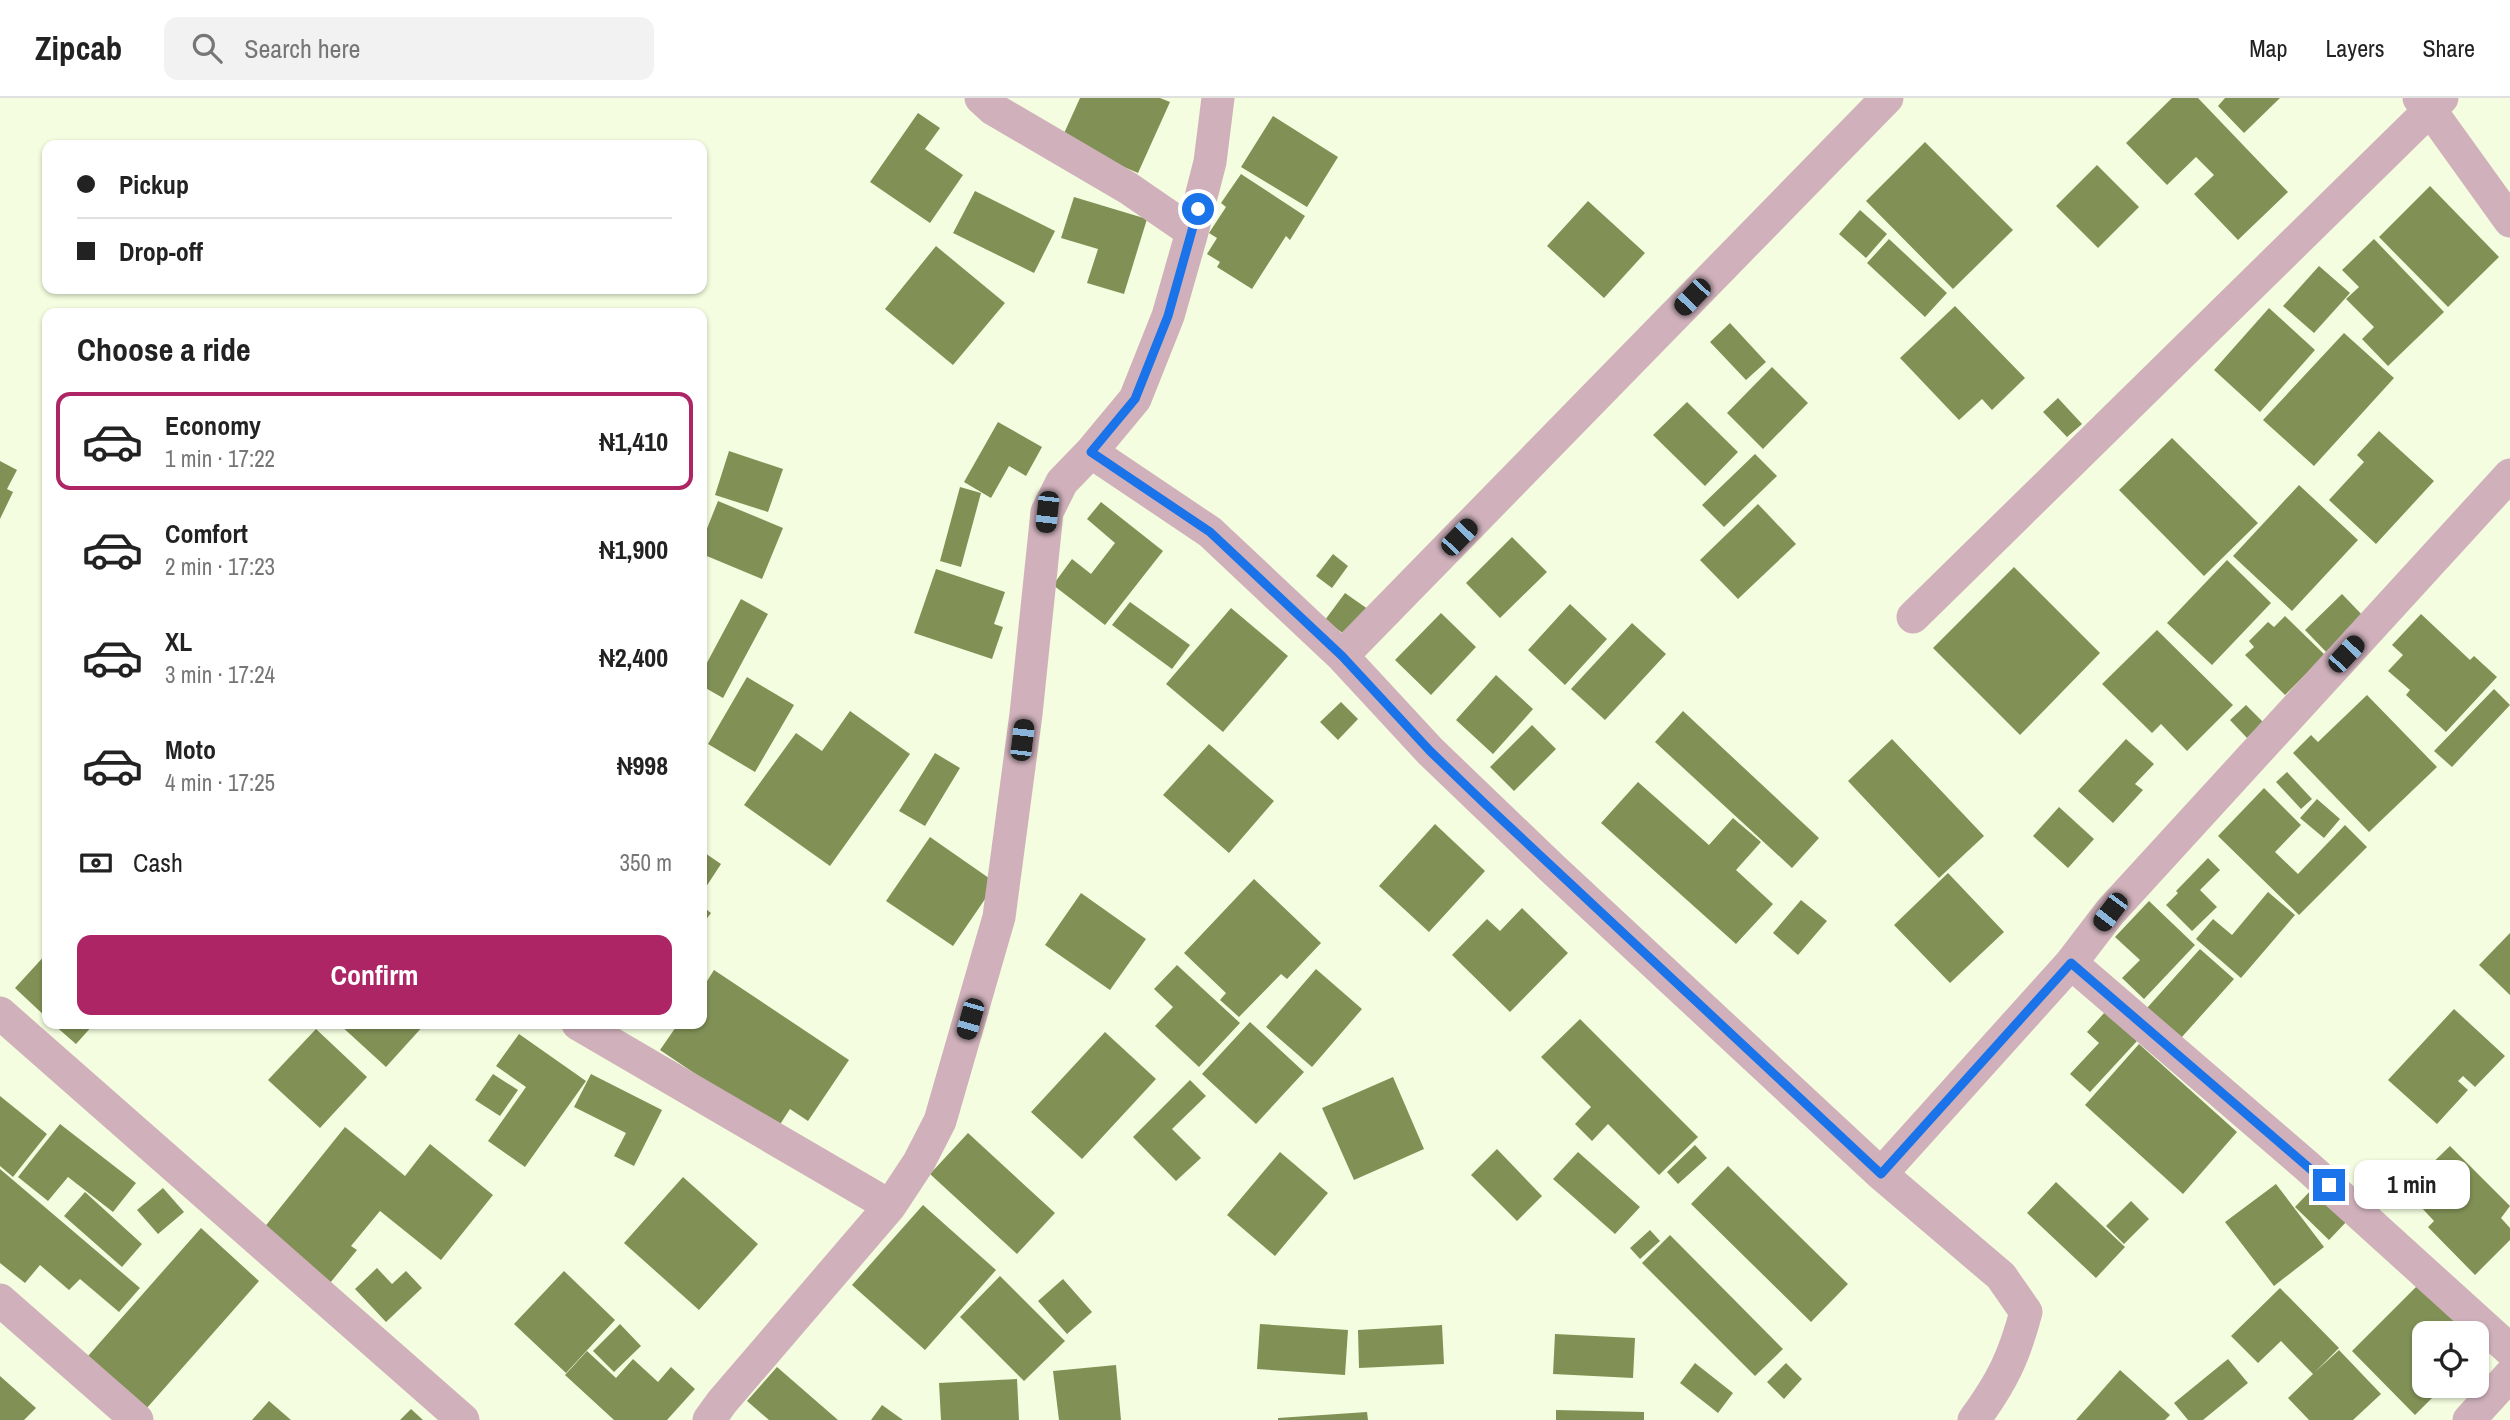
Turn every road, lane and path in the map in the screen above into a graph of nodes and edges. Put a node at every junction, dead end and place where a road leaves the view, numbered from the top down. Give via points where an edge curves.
1 (981, 98) edge
2 (1218, 98) edge
3 (1886, 98) edge
4 (2431, 102) edge
5 (2510, 221) edge
6 (1192, 232) junction
7 (1091, 452) junction
8 (2510, 475) edge
9 (1913, 617) dead end
10 (1342, 656) junction
11 (2071, 963) junction
12 (0, 1013) edge
13 (587, 1029) edge
14 (1881, 1174) junction
15 (890, 1206) junction
16 (0, 1300) edge
17 (2510, 1350) edge
18 (2510, 1375) edge
19 (137, 1420) edge
20 (463, 1420) edge
21 (709, 1420) edge
22 (1974, 1420) edge
23 (2469, 1420) edge

1 - 6 street
2 - 6 street via 1210,162
3 - 10 street
4 - 5 street
4 - 9 street
6 - 7 street via 1168,316 1135,399
7 - 10 street via 1210,532
7 - 15 street via 1062,482 1047,512 999,917 940,1121
8 - 11 street via 2110,912
10 - 14 street via 1440,761
11 - 14 street
11 - 17 street via 2308,1167
12 - 20 street
13 - 15 street
14 - 22 street via 2001,1276 2026,1312 1999,1387
15 - 21 street
16 - 19 street
18 - 23 street

